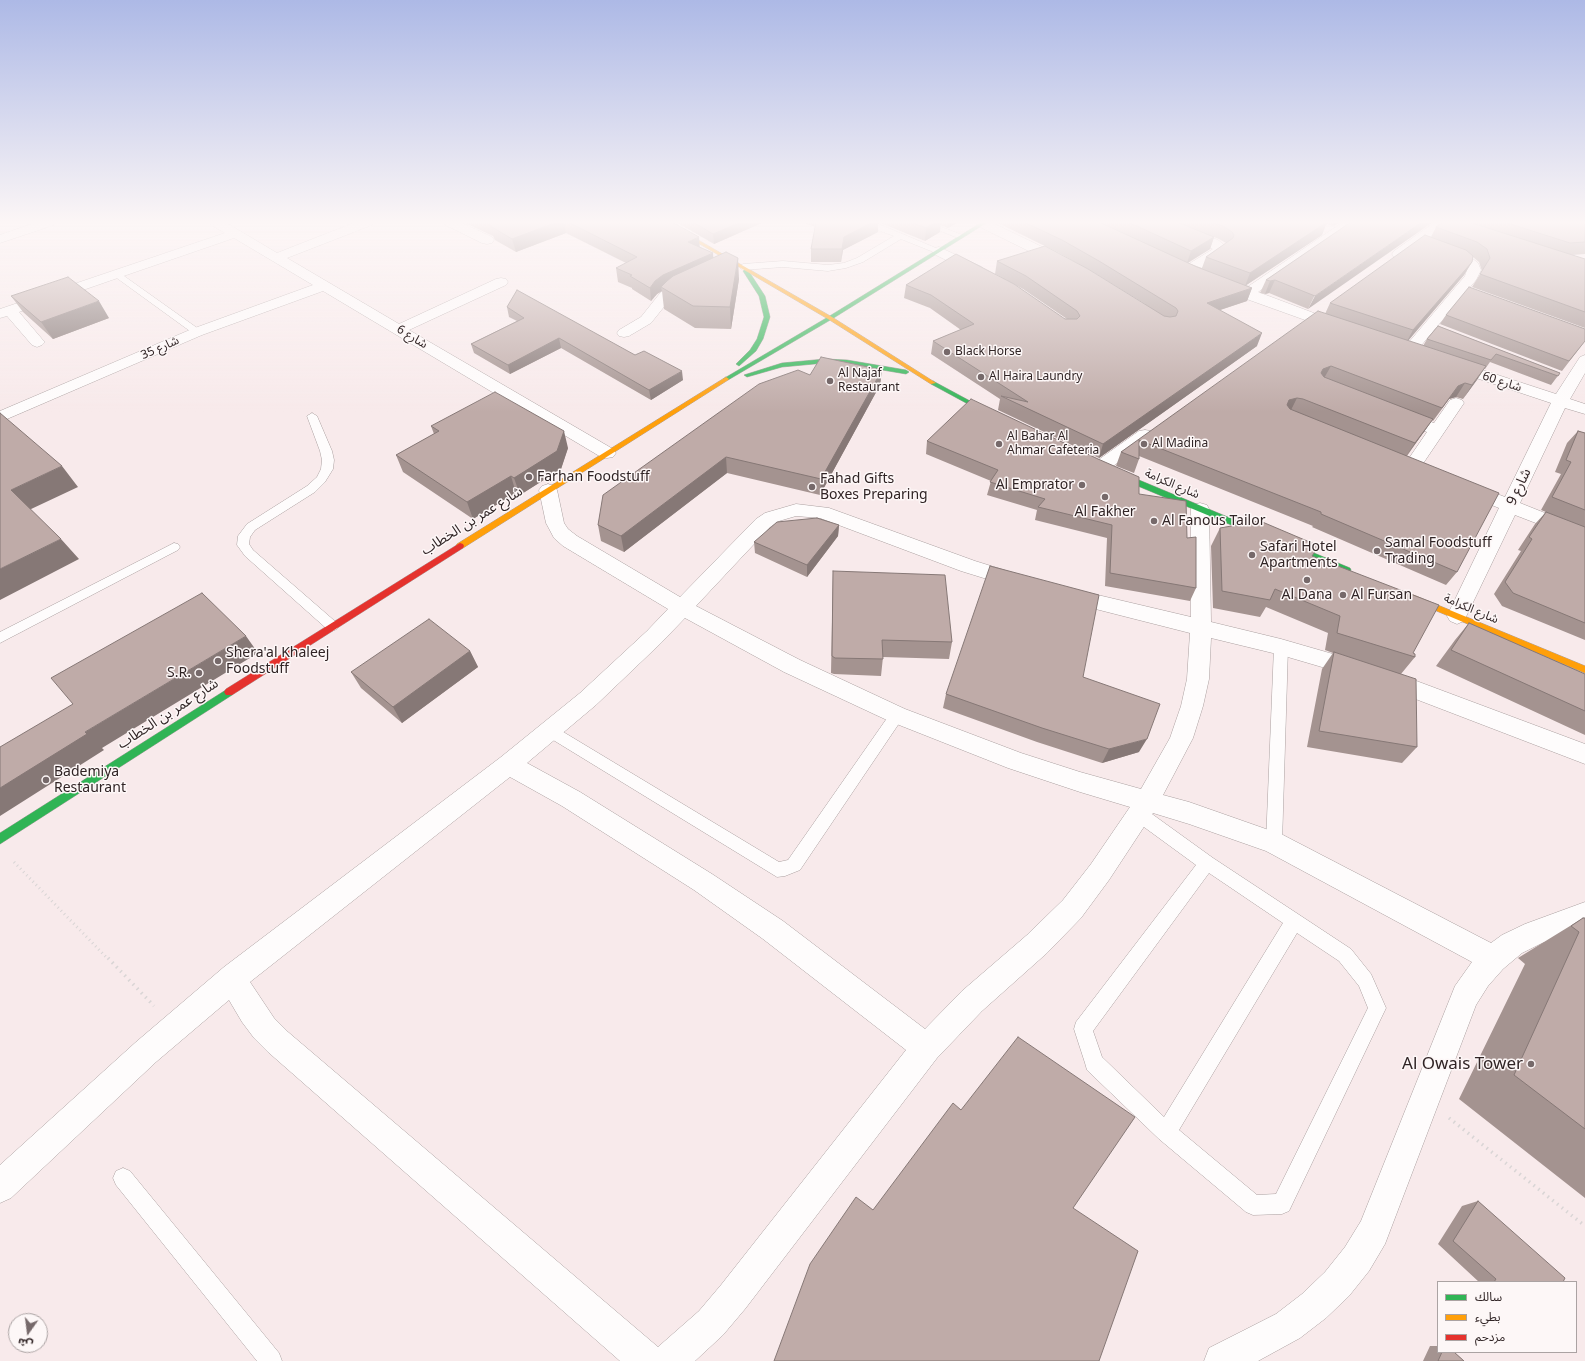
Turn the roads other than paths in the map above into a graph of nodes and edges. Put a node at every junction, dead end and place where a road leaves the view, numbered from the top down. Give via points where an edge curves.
1 (84, 286) edge
2 (133, 286) edge
3 (324, 286) joint
4 (494, 286) edge
5 (686, 286) edge
6 (754, 286) edge
7 (774, 286) edge
8 (883, 286) edge
9 (1225, 286) edge
10 (1258, 286) edge
11 (1463, 286) edge
12 (1460, 289) junction
13 (1246, 294) junction
14 (1475, 294) edge
15 (1323, 309) edge
16 (5, 313) edge
17 (830, 318) junction
18 (1310, 318) junction
19 (1298, 327) edge
20 (399, 330) junction
21 (1348, 331) edge
22 (197, 332) junction
23 (624, 333) dead end
24 (37, 342) dead end
25 (1394, 346) edge
26 (1409, 351) junction
27 (1424, 356) edge
28 (1585, 360) edge
29 (1439, 361) edge
30 (917, 374) junction
31 (715, 385) junction
32 (1560, 401) junction
33 (1456, 403) edge
34 (1585, 410) edge
35 (1388, 411) edge
36 (312, 416) dead end
37 (0, 418) edge
38 (1005, 422) edge
39 (1157, 426) edge
40 (1438, 430) junction
41 (606, 453) junction
42 (1096, 465) joint
43 (1412, 467) edge
44 (1454, 484) edge
45 (548, 490) junction
46 (1510, 506) junction
47 (1200, 509) junction
48 (1585, 536) edge
49 (174, 547) dead end
50 (1354, 573) edge
51 (1405, 595) edge
52 (683, 608) junction
53 (1457, 616) junction
54 (332, 626) junction
55 (1201, 627) junction
56 (0, 638) edge
57 (1280, 647) junction
58 (1585, 670) edge
59 (897, 715) junction
60 (550, 731) junction
61 (1585, 754) edge
62 (509, 764) junction
63 (1143, 808) junction
64 (0, 839) edge
65 (1274, 843) junction
66 (1207, 863) junction
67 (1585, 915) edge
68 (1294, 921) junction
69 (1493, 959) junction
70 (234, 978) junction
71 (927, 1048) junction
72 (1166, 1132) junction
73 (122, 1178) dead end
74 (0, 1187) edge
75 (271, 1361) edge
76 (647, 1361) edge
77 (669, 1361) edge
78 (1222, 1361) edge

1 - 16 street
2 - 22 lane
3 - 20 street, شارع 6
3 - 22 street, شارع 35
4 - 20 street
5 - 23 street via 666,295 646,320
6 - 31 main road via 762,296 767,317 765,328 752,351
7 - 17 main road
8 - 17 main road, شارع عمر بن الخطاب
9 - 13 street
10 - 13 street
11 - 12 street
12 - 14 street
12 - 26 street via 1436,329
13 - 18 street
15 - 18 street
16 - 24 street
17 - 30 main road
17 - 31 main road, شارع عمر بن الخطاب
18 - 19 street
18 - 21 street
20 - 41 street, شارع 6
22 - 37 street, شارع 35
25 - 26 street
26 - 27 street
28 - 32 street, شارع 9 via 1564,379
29 - 32 street, شارع 60
30 - 31 main road via 847,362 818,361 782,366
30 - 38 main road via 964,402
31 - 41 main road, شارع عمر بن الخطاب
32 - 34 street, شارع 60
32 - 46 street, شارع 9
33 - 40 street
35 - 40 street
36 - 54 lane via 326,451 327,469 311,489 250,527 244,536 243,545
39 - 42 street
40 - 43 street
41 - 45 main road, شارع عمر بن الخطاب
42 - 47 main road, شارع الكرامة
44 - 46 street
45 - 52 street via 555,523 570,541
45 - 54 main road, شارع عمر بن الخطاب
46 - 48 street
46 - 53 street, شارع 9
47 - 50 main road, شارع الكرامة
47 - 55 street
49 - 56 lane
51 - 53 main road, شارع الكرامة
52 - 55 street via 763,523 772,517 796,510 822,512 968,566 1042,588
52 - 59 street via 842,691
52 - 60 street via 622,668
53 - 58 main road, شارع الكرامة
54 - 64 main road, شارع عمر بن الخطاب
55 - 57 street
55 - 63 street via 1198,679 1192,706 1181,738
57 - 61 street via 1389,680
57 - 65 lane
59 - 60 lane via 794,865 778,870
59 - 63 street
60 - 62 street
62 - 70 street
62 - 71 street via 584,807 703,882 773,930
63 - 65 street via 1189,813
63 - 66 lane
63 - 71 street via 1072,909 972,1002
65 - 69 street
66 - 68 lane
66 - 72 lane via 1083,1029 1094,1063
67 - 69 street via 1535,933 1512,944
68 - 72 lane
68 - 72 lane via 1345,955 1366,980 1377,1008 1282,1204 1254,1205
69 - 78 street via 1465,996 1373,1232 1357,1259 1337,1284 1288,1326
70 - 74 street via 174,1028
70 - 76 street via 252,1012 278,1042
71 - 77 street via 733,1297 711,1323
73 - 75 lane

